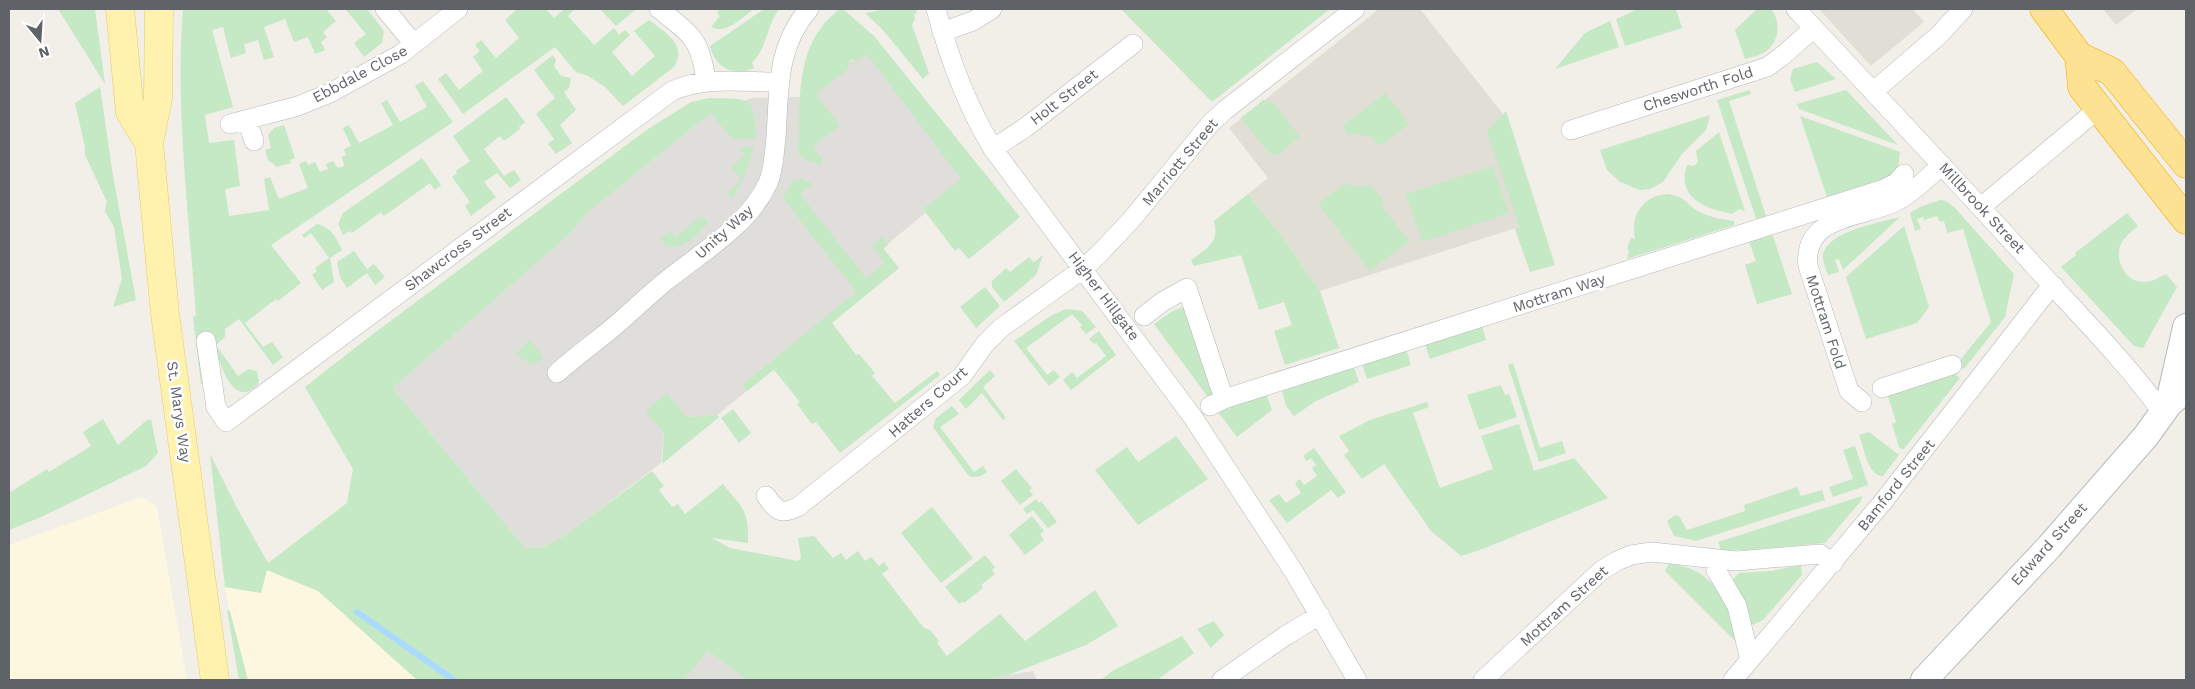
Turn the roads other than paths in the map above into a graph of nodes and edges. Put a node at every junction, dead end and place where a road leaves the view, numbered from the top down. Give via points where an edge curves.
1 (120, 9) edge
2 (159, 9) edge
3 (385, 9) edge
4 (458, 9) edge
5 (659, 9) edge
6 (809, 9) edge
7 (936, 9) edge
8 (992, 9) edge
9 (1355, 9) edge
10 (1796, 9) edge
11 (1963, 9) edge
12 (2044, 9) edge
13 (1814, 28) junction
14 (942, 32) junction
15 (414, 44) junction
16 (1133, 44) dead end
17 (2079, 56) junction
18 (706, 81) junction
19 (778, 82) junction
20 (1874, 91) junction
21 (2098, 109) junction
22 (1571, 130) dead end
23 (254, 141) dead end
24 (149, 143) junction
25 (993, 149) junction
26 (2185, 160) edge
27 (1942, 165) junction
28 (1904, 174) dead end
29 (1981, 207) junction
30 (2186, 220) edge
31 (1084, 268) junction
32 (2054, 286) junction
33 (1144, 316) dead end
34 (2186, 327) edge
35 (206, 340) dead end
36 (1952, 366) dead end
37 (556, 373) dead end
38 (1882, 388) dead end
39 (2176, 396) edge
40 (1862, 402) dead end
41 (766, 496) dead end
42 (1715, 560) junction
43 (1833, 563) junction
44 (1320, 615) junction
45 (1750, 660) junction
46 (1350, 678) edge
47 (215, 680) edge
48 (1222, 680) edge
49 (1483, 680) edge
50 (1733, 680) edge
51 (1924, 680) edge

1 - 24 main road, St. Marys Way via 130,112
2 - 24 main road, St. Marys Way via 158,98
3 - 15 street, Ebbdale Close
4 - 15 street, Ebbdale Close
5 - 18 street via 695,39 701,51
6 - 19 street, Unity Way via 787,42
7 - 14 street, Higher Hillgate
8 - 14 street via 973,21
9 - 31 street, Marriott Street via 1210,124 1132,219
10 - 13 street, Millbrook Street
11 - 20 street via 1938,36
12 - 17 highway
13 - 20 street, Millbrook Street
13 - 22 street, Chesworth Fold via 1782,58 1767,67
14 - 25 street, Higher Hillgate via 975,117
15 - 23 street, Ebbdale Close via 390,61 323,96 238,122
16 - 25 street, Holt Street
17 - 21 highway via 2082,87
17 - 26 highway via 2112,72
18 - 19 street, Shawcross Street
18 - 35 street, Shawcross Street via 672,91 226,422 216,407
19 - 37 street, Unity Way via 774,165 761,197 727,233
20 - 27 street, Millbrook Street
21 - 29 street
21 - 30 highway
24 - 47 main road, St. Marys Way via 165,314
25 - 31 street, Higher Hillgate
27 - 29 street, Millbrook Street
27 - 40 street, Mottram Fold via 1897,201 1827,224 1814,236 1810,245 1808,266 1849,391
28 - 33 street, Mottram Way via 1884,189 1217,403 1187,288
29 - 32 street, Millbrook Street
31 - 41 street, Hatters Court via 1001,328 962,376 799,506 786,512 779,511
31 - 44 street, Higher Hillgate via 1192,416
32 - 39 street, Millbrook Street via 2144,387
32 - 43 street, Bamford Street
34 - 39 main road, Edward Street
36 - 38 street
39 - 51 main road, Edward Street via 2146,436 2048,547
42 - 43 street, Mottram Street via 1760,560 1820,554
42 - 45 street via 1716,570 1736,606
42 - 49 street, Mottram Street via 1652,552 1617,561 1602,570
43 - 45 street, Bamford Street
44 - 46 street, Higher Hillgate
44 - 48 street
45 - 50 street, Bamford Street

